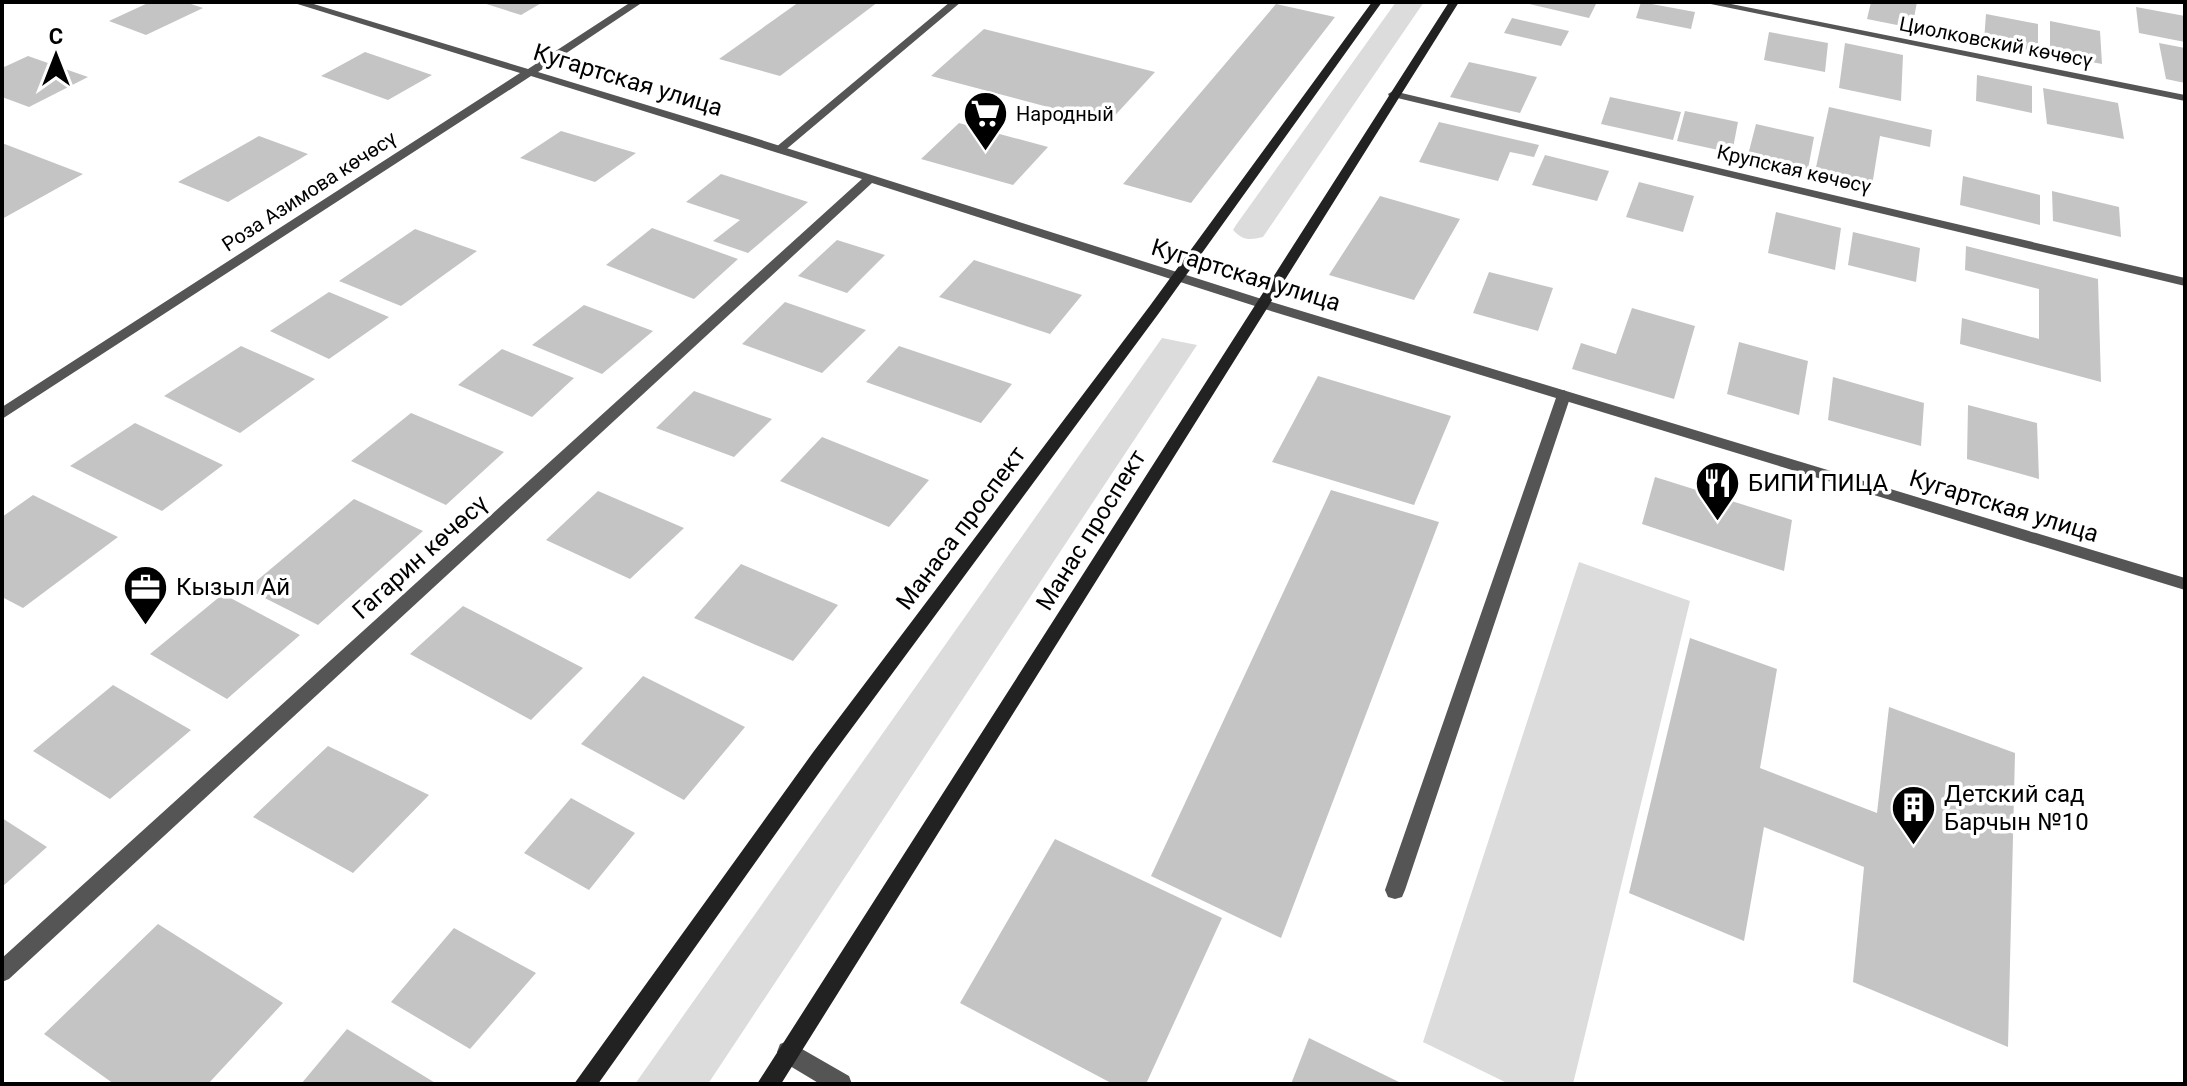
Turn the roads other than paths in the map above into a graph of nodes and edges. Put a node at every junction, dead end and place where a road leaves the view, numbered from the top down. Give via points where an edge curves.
1 (296, 2) edge
2 (638, 2) edge
3 (956, 2) edge
4 (1377, 2) edge
5 (1454, 2) edge
6 (1706, 2) edge
7 (528, 73) junction
8 (1393, 94) junction
9 (2185, 98) edge
10 (779, 150) junction
11 (870, 178) junction
12 (1178, 276) junction
13 (2185, 282) edge
14 (1263, 304) junction
15 (1564, 395) junction
16 (2, 414) edge
17 (2185, 584) edge
18 (1395, 890) dead end
19 (2, 972) edge
20 (788, 1052) junction
21 (585, 1084) edge
22 (768, 1084) edge
23 (841, 1084) edge

1 - 7 street, Кугартская улица
2 - 7 street, Роза Азимова көчөсү
3 - 10 street
4 - 12 main road, Манаса проспект
5 - 8 main road, Манас проспект
6 - 9 street, Циолковский көчөсү
7 - 10 street, Кугартская улица
7 - 16 street, Роза Азимова көчөсү
8 - 13 street, Крупская көчөсү
8 - 14 main road, Манас проспект
10 - 11 street, Кугартская улица
11 - 12 street, Кугартская улица
11 - 19 street, Гагарин көчөсү
12 - 14 street, Кугартская улица
12 - 21 main road, Манаса проспект via 820,757
14 - 15 street, Кугартская улица
14 - 20 main road, Манас проспект
15 - 17 street, Кугартская улица
15 - 18 street
20 - 22 main road, Манас проспект
20 - 23 street

